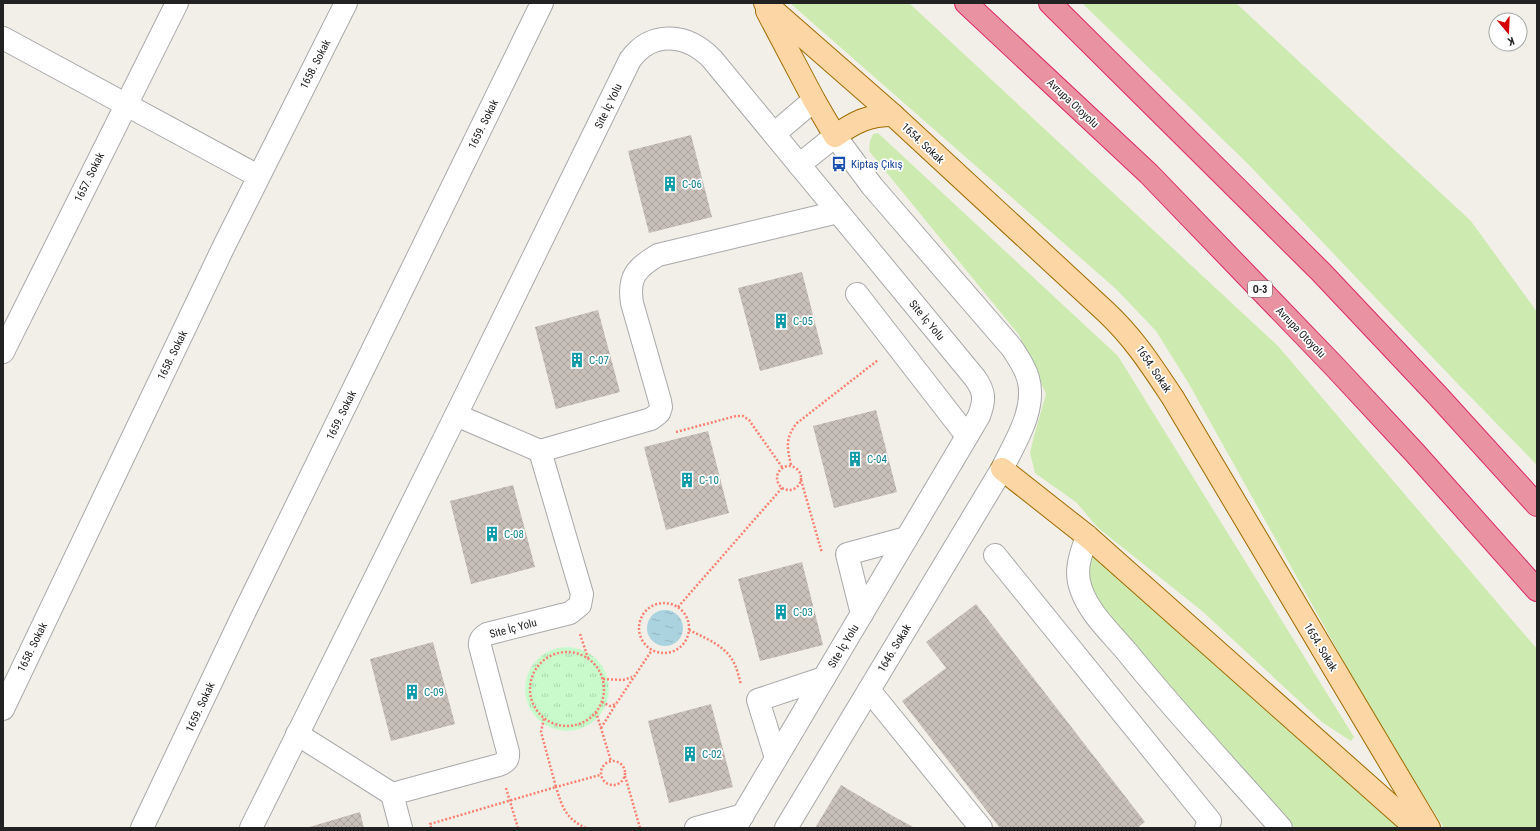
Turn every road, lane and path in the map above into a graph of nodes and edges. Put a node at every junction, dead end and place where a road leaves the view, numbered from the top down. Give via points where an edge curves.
1 (177, 3) edge
2 (346, 3) edge
3 (542, 3) edge
4 (764, 3) edge
5 (966, 3) edge
6 (1050, 3) edge
7 (3, 38) edge
8 (814, 100) junction
9 (126, 104) junction
10 (892, 115) junction
11 (774, 134) junction
12 (835, 136) junction
13 (799, 165) junction
14 (258, 176) junction
15 (838, 212) junction
16 (857, 294) dead end
17 (897, 345) junction
18 (3, 352) edge
19 (456, 415) junction
20 (651, 419) junction
21 (967, 436) junction
22 (540, 451) junction
23 (791, 465) junction
24 (782, 467) junction
25 (1002, 469) junction
26 (801, 480) junction
27 (782, 488) junction
28 (1537, 505) edge
29 (1087, 536) junction
30 (906, 538) junction
31 (822, 554) dead end
32 (995, 555) dead end
33 (1537, 590) edge
34 (678, 607) junction
35 (862, 614) junction
36 (689, 630) junction
37 (652, 650) junction
38 (633, 677) junction
39 (824, 678) junction
40 (603, 679) junction
41 (869, 690) junction
42 (758, 700) junction
43 (602, 702) junction
44 (616, 704) junction
45 (3, 709) edge
46 (596, 712) junction
47 (544, 718) junction
48 (601, 728) junction
49 (297, 734) junction
50 (776, 758) junction
51 (611, 761) junction
52 (600, 775) junction
53 (625, 776) junction
54 (556, 787) junction
55 (392, 794) junction
56 (510, 800) junction
57 (739, 822) edge
58 (1211, 826) edge
59 (142, 828) edge
60 (251, 828) edge
61 (401, 828) edge
62 (431, 828) edge
63 (518, 828) edge
64 (586, 828) edge
65 (640, 828) edge
66 (696, 828) edge
67 (786, 828) edge
68 (981, 828) edge
69 (1281, 828) edge
70 (1416, 828) edge
71 (1429, 828) edge

1 - 9 street, 1657. Sokak
2 - 14 street, 1658. Sokak
3 - 59 street, 1659. Sokak via 244,613
4 - 8 main road
4 - 10 main road, 1654. Sokak
5 - 33 highway, Avrupa Otoyolu / O-3 via 1154,180 1404,441
6 - 28 highway via 1321,272
7 - 9 street
8 - 11 street
8 - 12 main road
9 - 14 street
9 - 18 street, 1657. Sokak
10 - 12 main road via 863,119
10 - 71 main road, 1654. Sokak via 1123,328 1142,350
11 - 13 street, Site İç Yolu
11 - 19 street, Site İç Yolu via 712,59 698,47 676,39 662,39 643,46 635,53
12 - 13 street
12 - 25 street, 1646. Sokak via 872,186 1012,348 1026,370 1031,392 1027,412
13 - 15 street, Site İç Yolu
14 - 45 street, 1658. Sokak
15 - 20 street via 658,256 641,266 632,279 630,291 661,407 659,413
15 - 21 street, Site İç Yolu via 981,386 984,396 982,407
16 - 17 street
17 - 21 street
17 - 23 path via 797,422 788,441
19 - 22 street
19 - 49 street, Site İç Yolu
20 - 22 street
20 - 24 path via 656,437 743,416
21 - 30 street, Site İç Yolu
22 - 55 street, Site İç Yolu via 582,594 580,605 570,613 487,634 480,640 508,752 506,762
23 - 24 path
23 - 26 path via 798,468
24 - 27 path via 776,479
25 - 29 main road
25 - 41 street, 1646. Sokak
26 - 27 path via 794,489
26 - 31 path
27 - 34 path
29 - 69 street via 1078,560 1078,575 1080,588 1092,610 1137,665
29 - 70 main road
30 - 35 street, Site İç Yolu
30 - 35 street, Site İç Yolu via 847,554
32 - 58 street
34 - 36 path via 685,613
34 - 37 path via 662,603 647,609 642,615 639,631 645,645
35 - 39 street, Site İç Yolu
36 - 37 path via 687,638 675,651 659,653
36 - 42 path via 714,642 727,653 735,665 747,703
37 - 38 path
38 - 40 path via 623,680
38 - 44 path
39 - 42 street, Site İç Yolu
39 - 50 street, Site İç Yolu
40 - 43 path
40 - 47 path via 597,667 588,658 576,653 563,652 540,663 533,674 530,686 531,699 536,710
41 - 67 street, 1646. Sokak
41 - 68 street
42 - 50 street
43 - 44 path via 610,706
43 - 46 path
44 - 48 path
46 - 47 path via 588,720 577,725 554,724
46 - 48 path
47 - 54 path via 541,732
48 - 51 path
49 - 55 street
49 - 60 street, Site İç Yolu
50 - 57 street, Site İç Yolu
51 - 52 path via 603,765
51 - 53 path via 622,765
52 - 53 path via 606,784 614,786 621,783
52 - 54 path
53 - 65 path
54 - 56 path
54 - 64 path via 564,810 572,820
55 - 61 street
56 - 62 path via 430,824
56 - 63 path
57 - 66 street, Site İç Yolu

